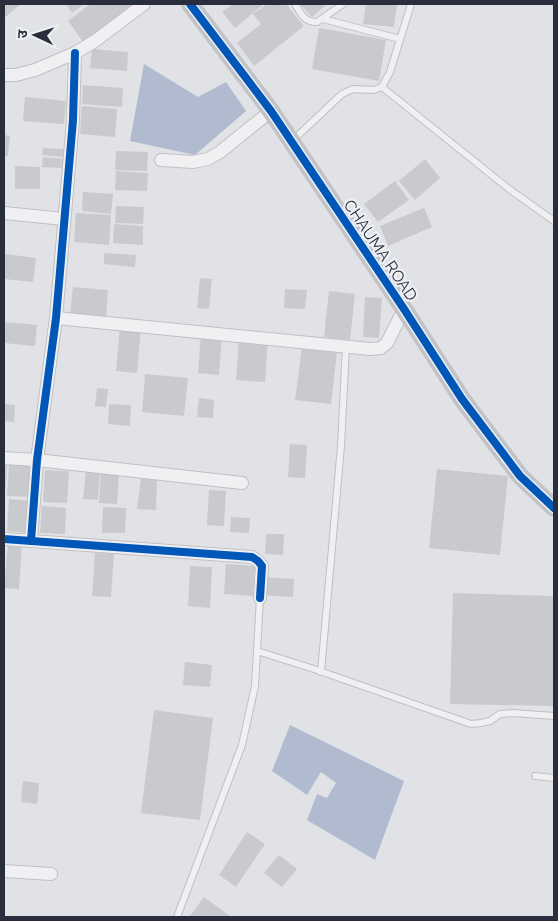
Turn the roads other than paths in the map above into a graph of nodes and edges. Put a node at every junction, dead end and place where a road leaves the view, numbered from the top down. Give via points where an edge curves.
1 (144, 4) edge
2 (190, 4) edge
3 (295, 4) edge
4 (343, 4) edge
5 (411, 4) edge
6 (323, 19) junction
7 (400, 39) junction
8 (75, 53) junction
9 (4, 76) edge
10 (382, 87) junction
11 (271, 111) junction
12 (292, 142) junction
13 (161, 160) dead end
14 (4, 213) edge
15 (64, 219) junction
16 (554, 221) edge
17 (404, 309) junction
18 (56, 318) junction
19 (346, 346) junction
20 (4, 458) edge
21 (37, 460) junction
22 (242, 483) dead end
23 (554, 508) edge
24 (4, 539) edge
25 (31, 541) junction
26 (260, 598) joint
27 (257, 651) junction
28 (321, 672) junction
29 (554, 716) edge
30 (535, 776) dead end
31 (554, 778) edge
32 (4, 871) edge
33 (51, 874) dead end
34 (177, 917) edge

1 - 8 street
2 - 11 street, CHAUMA ROAD
3 - 6 lane via 305,19 318,22
4 - 6 lane
5 - 7 lane
6 - 7 lane
7 - 10 lane
8 - 9 street via 35,70
8 - 15 street
10 - 12 lane via 352,89 342,94
10 - 16 lane
11 - 12 street, CHAUMA ROAD
11 - 13 street via 208,159 193,162
12 - 17 street, CHAUMA ROAD
14 - 15 street
15 - 18 street
17 - 19 street via 387,343 381,348
17 - 23 street, CHAUMA ROAD via 457,391 520,476
18 - 19 street
18 - 21 street
19 - 28 lane via 341,446
20 - 21 street
21 - 22 street
21 - 25 street
24 - 25 street
25 - 26 street via 252,557 262,566
26 - 27 lane
27 - 28 lane
27 - 34 lane via 255,686 242,745
28 - 29 lane via 471,724 481,724 500,714
30 - 31 lane
32 - 33 street

